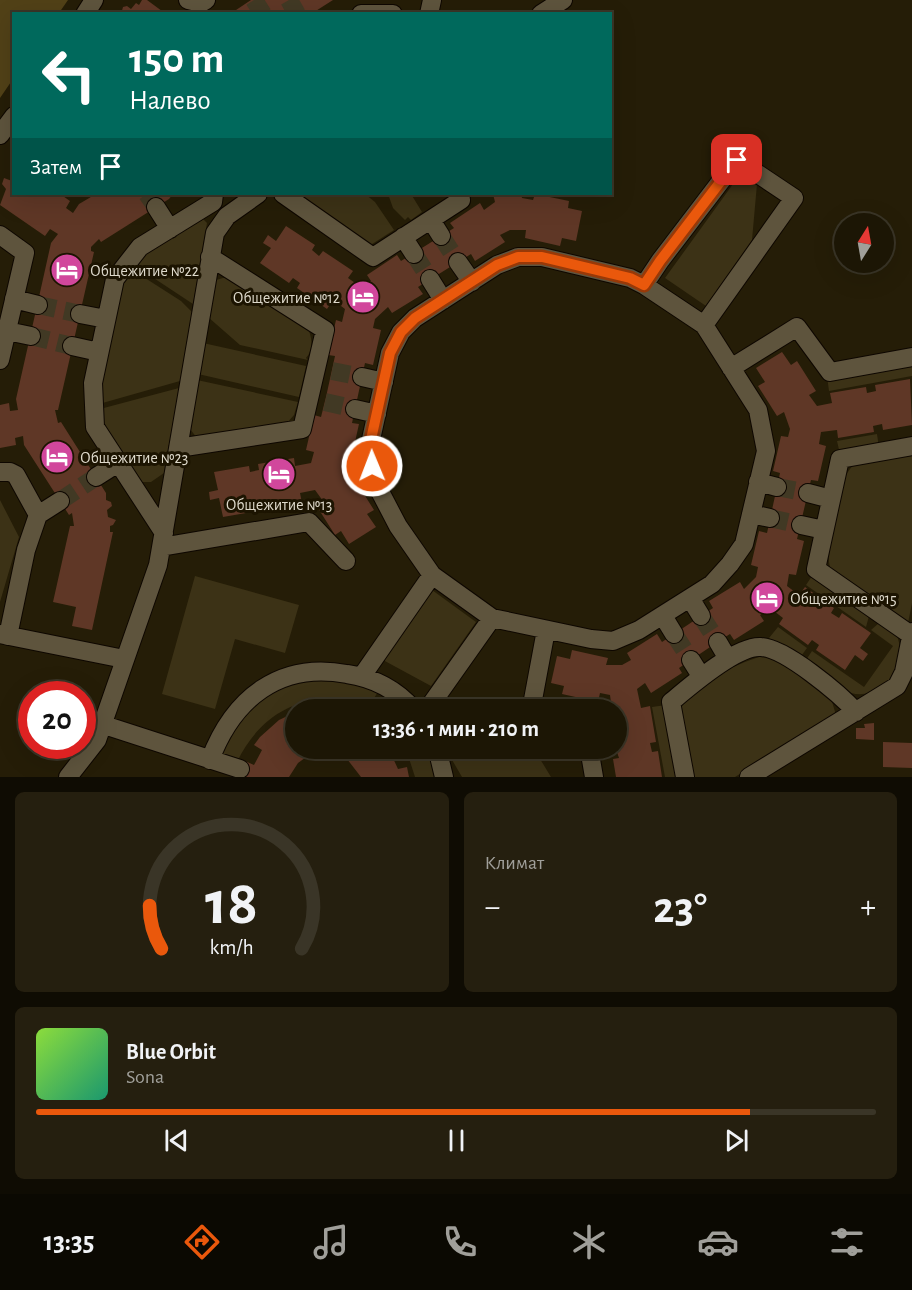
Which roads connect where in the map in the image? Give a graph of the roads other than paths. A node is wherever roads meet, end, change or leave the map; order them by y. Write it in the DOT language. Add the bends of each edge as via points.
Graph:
graph roads {
  1 [pos="188,0"];
  2 [pos="206,0"];
  3 [pos="563,0"];
  4 [pos="544,12"];
  5 [pos="257,195"];
  6 [pos="285,195"];
  7 [pos="460,195"];
  8 [pos="213,198"];
  9 [pos="156,207"];
  10 [pos="227,216"];
  11 [pos="431,220"];
  12 [pos="170,229"];
  13 [pos="0,235"];
  14 [pos="441,236"];
  15 [pos="403,237"];
  16 [pos="414,254"];
  17 [pos="210,257"];
  18 [pos="458,262"];
  19 [pos="430,279"];
  20 [pos="472,282"];
  21 [pos="644,285"];
  22 [pos="14,299"];
  23 [pos="443,300"];
  24 [pos="38,305"];
  25 [pos="80,314"];
  26 [pos="106,320"];
  27 [pos="704,325"];
  28 [pos="7,331"];
  29 [pos="31,336"];
  30 [pos="72,346"];
  31 [pos="99,352"];
  32 [pos="912,357"];
  33 [pos="0,360"];
  34 [pos="731,368"];
  35 [pos="362,377"];
  36 [pos="384,382"];
  37 [pos="355,409"];
  38 [pos="376,414"];
  39 [pos="912,446"];
  40 [pos="178,448"];
  41 [pos="118,463"];
  42 [pos="0,472"];
  43 [pos="96,477"];
  44 [pos="758,482"];
  45 [pos="777,487"];
  46 [pos="808,493"];
  47 [pos="831,499"];
  48 [pos="60,501"];
  49 [pos="751,514"];
  50 [pos="38,515"];
  51 [pos="770,518"];
  52 [pos="801,525"];
  53 [pos="824,530"];
  54 [pos="163,540"];
  55 [pos="346,561"];
  56 [pos="432,575"];
  57 [pos="690,598"];
  58 [pos="663,616"];
  59 [pos="701,616"];
  60 [pos="492,618"];
  61 [pos="546,630"];
  62 [pos="674,634"];
  63 [pos="912,634"];
  64 [pos="4,635"];
  65 [pos="718,642"];
  66 [pos="123,659"];
  67 [pos="729,659"];
  68 [pos="691,660"];
  69 [pos="362,676"];
  70 [pos="702,676"];
  71 [pos="402,699"];
  72 [pos="435,699"];
  73 [pos="533,699"];
  74 [pos="856,712"];
  75 [pos="101,724"];
  76 [pos="440,759"];
  77 [pos="591,759"];
  78 [pos="210,760"];
  79 [pos="240,769"];
  80 [pos="68,777"];
  81 [pos="444,777"];
  82 [pos="594,777"];
  83 [pos="685,777"];
  84 [pos="749,777"];
  1 -- 2 [label="lane"];
  3 -- 4 [label="lane"];
  5 -- 10 [label="lane"];
  6 -- 15 [label="lane" via="373,257"];
  7 -- 11 [label="lane" via="461,200"];
  8 -- 10 [label="lane"];
  8 -- 12 [label="lane"];
  9 -- 12 [label="lane"];
  10 -- 17 [label="lane" via="215,233"];
  11 -- 14 [label="lane"];
  11 -- 15 [label="lane"];
  12 -- 26 [label="lane" via="140,248 115,279"];
  13 -- 22 [label="lane" via="25,253"];
  15 -- 16 [label="lane"];
  17 -- 40 [label="lane"];
  17 -- 40 [label="lane" via="325,330 324,369 317,401 302,429"];
  18 -- 20 [label="lane"];
  19 -- 23 [label="lane"];
  20 -- 21 [label="lane" via="518,257 542,257 630,278"];
  20 -- 23 [label="lane"];
  21 -- 27 [label="lane"];
  21 -- 27 [label="lane" via="737,160 794,198"];
  22 -- 24 [label="lane"];
  22 -- 28 [label="lane"];
  23 -- 36 [label="lane" via="401,332 390,353"];
  25 -- 26 [label="lane"];
  26 -- 31 [label="lane"];
  27 -- 34 [label="lane"];
  28 -- 29 [label="lane"];
  28 -- 33 [label="lane"];
  30 -- 31 [label="lane"];
  31 -- 41 [label="lane" via="93,383 95,427"];
  32 -- 34 [label="lane" via="830,372 796,327"];
  34 -- 44 [label="lane" via="758,410 766,451"];
  35 -- 36 [label="lane"];
  36 -- 38 [label="lane"];
  37 -- 38 [label="lane"];
  38 -- 56 [label="lane" via="370,444 375,482 398,526"];
  39 -- 47 [label="lane" via="840,459"];
  40 -- 54 [label="lane"];
  41 -- 43 [label="lane"];
  41 -- 54 [label="lane"];
  42 -- 50 [label="lane" via="16,475"];
  44 -- 45 [label="lane"];
  44 -- 49 [label="lane"];
  46 -- 47 [label="lane"];
  47 -- 53 [label="lane"];
  48 -- 50 [label="lane"];
  49 -- 51 [label="lane"];
  49 -- 57 [label="lane" via="744,544 730,564 712,584"];
  50 -- 64 [label="lane"];
  52 -- 53 [label="lane"];
  53 -- 63 [label="lane" via="816,569"];
  54 -- 55 [label="lane" via="309,522"];
  54 -- 66 [label="lane" via="158,565"];
  56 -- 60 [label="lane"];
  56 -- 69 [label="lane"];
  57 -- 58 [label="lane"];
  57 -- 59 [label="lane"];
  58 -- 61 [label="lane" via="613,640"];
  58 -- 62 [label="lane"];
  60 -- 61 [label="lane"];
  60 -- 72 [label="lane"];
  61 -- 73 [label="lane"];
  63 -- 74 [label="lane" via="897,686"];
  64 -- 66 [label="lane"];
  65 -- 67 [label="lane"];
  66 -- 75 [label="lane"];
  67 -- 70 [label="lane"];
  67 -- 74 [label="lane" via="760,646 781,653 840,695"];
  68 -- 70 [label="lane"];
  69 -- 71 [label="lane"];
  69 -- 78 [label="lane" via="309,671 267,686 231,718"];
  70 -- 83 [label="lane" via="671,702"];
  74 -- 84 [label="lane"];
  75 -- 78 [label="lane"];
  75 -- 80 [label="lane" via="97,740"];
  76 -- 81 [label="lane"];
  77 -- 82 [label="lane"];
  78 -- 79 [label="lane"];
}
